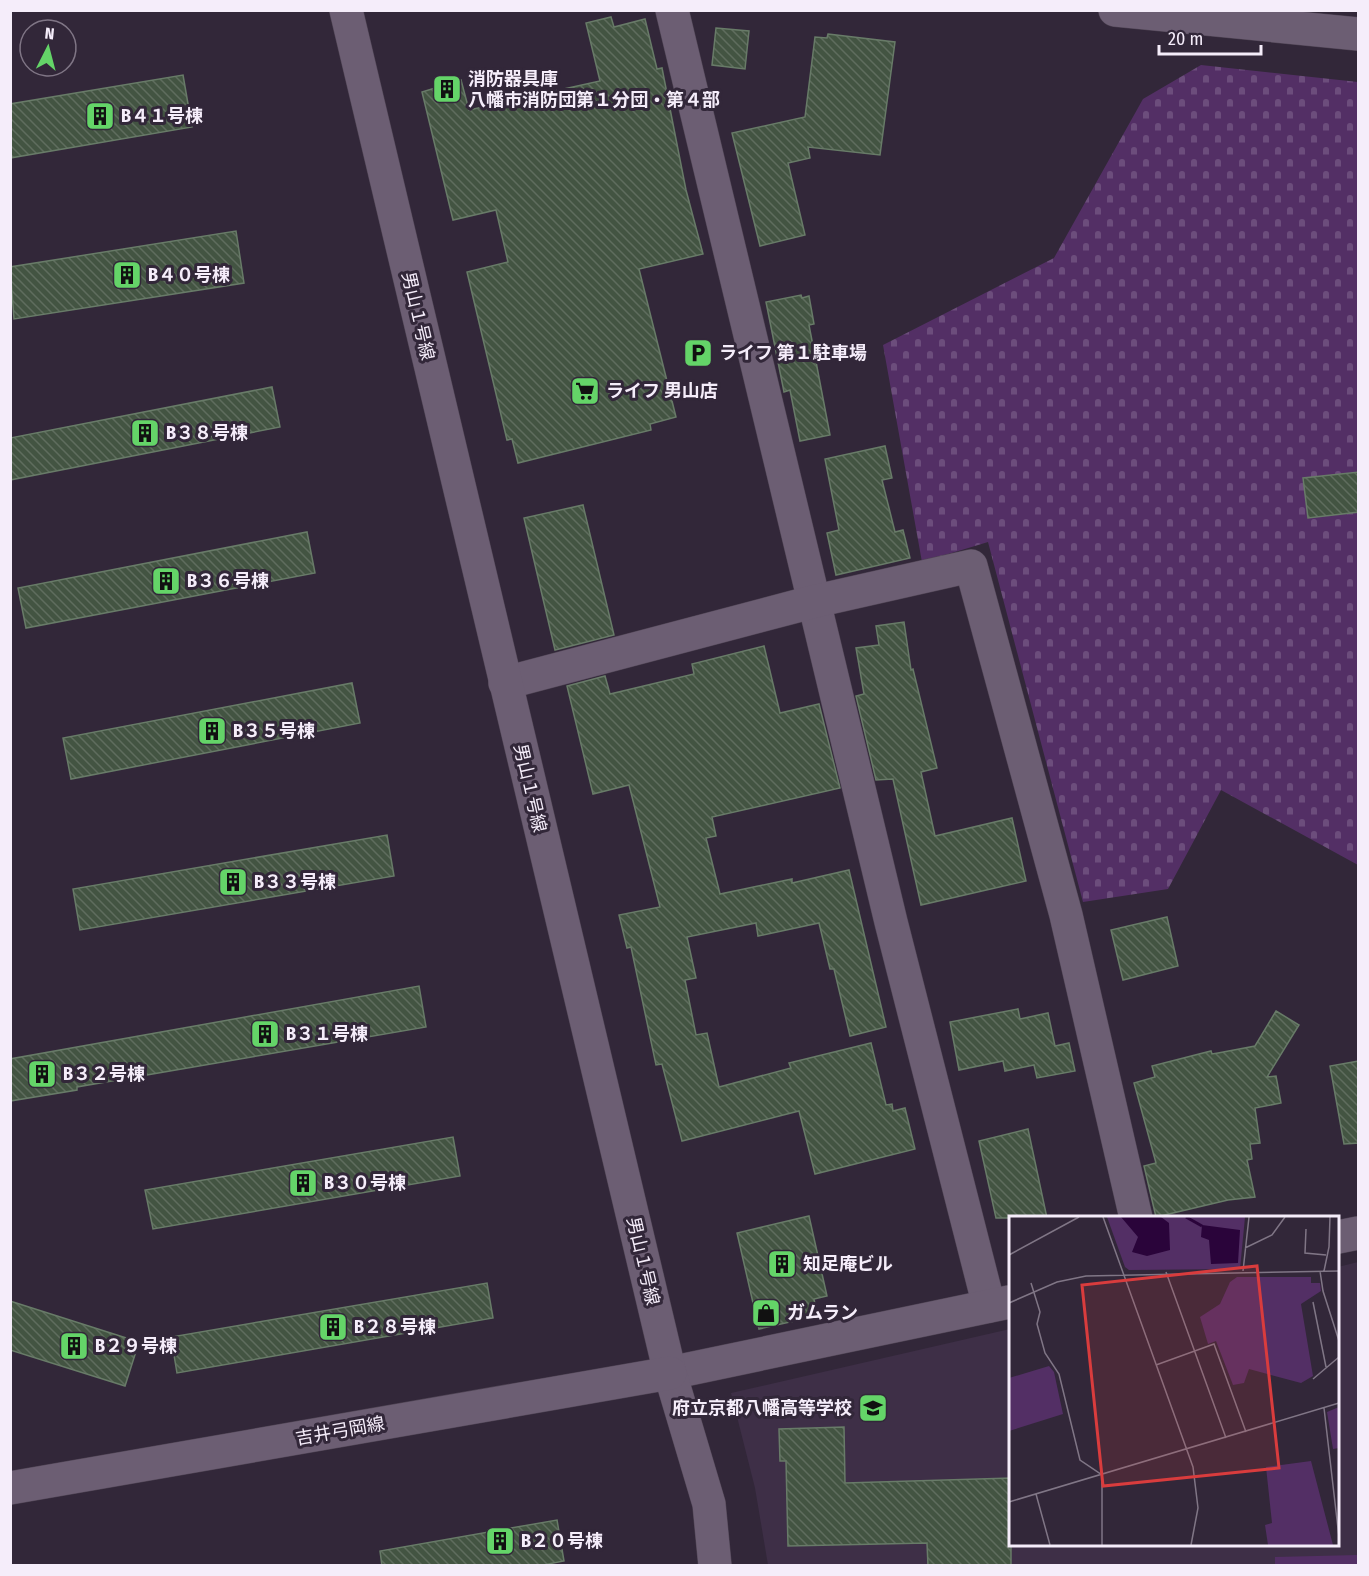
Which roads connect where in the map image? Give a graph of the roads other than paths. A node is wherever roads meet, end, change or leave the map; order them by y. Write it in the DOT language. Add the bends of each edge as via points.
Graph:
graph roads {
  1 [pos="346,10"];
  2 [pos="672,10"];
  3 [pos="1115,10"];
  4 [pos="1256,17"];
  5 [pos="1359,34"];
  6 [pos="816,601"];
  7 [pos="505,683"];
  8 [pos="1136,1216"];
  9 [pos="1359,1233"];
  10 [pos="1339,1237"];
  11 [pos="1000,1304"];
  12 [pos="670,1373"];
  13 [pos="10,1488"];
  14 [pos="715,1566"];
  1 -- 7 [label="street, 男山１号線"];
  2 -- 6 [label="street"];
  3 -- 4 [label="street"];
  4 -- 5 [label="street"];
  6 -- 7 [label="street"];
  6 -- 8 [label="street" via="971,566 1066,915"];
  6 -- 11 [label="street" via="891,922"];
  7 -- 12 [label="street, 男山１号線"];
  9 -- 10 [label="street"];
  11 -- 12 [label="street, 吉井弓岡線"];
  12 -- 13 [label="street, 吉井弓岡線"];
  12 -- 14 [label="street, 男山１号線" via="708,1503"];
}
